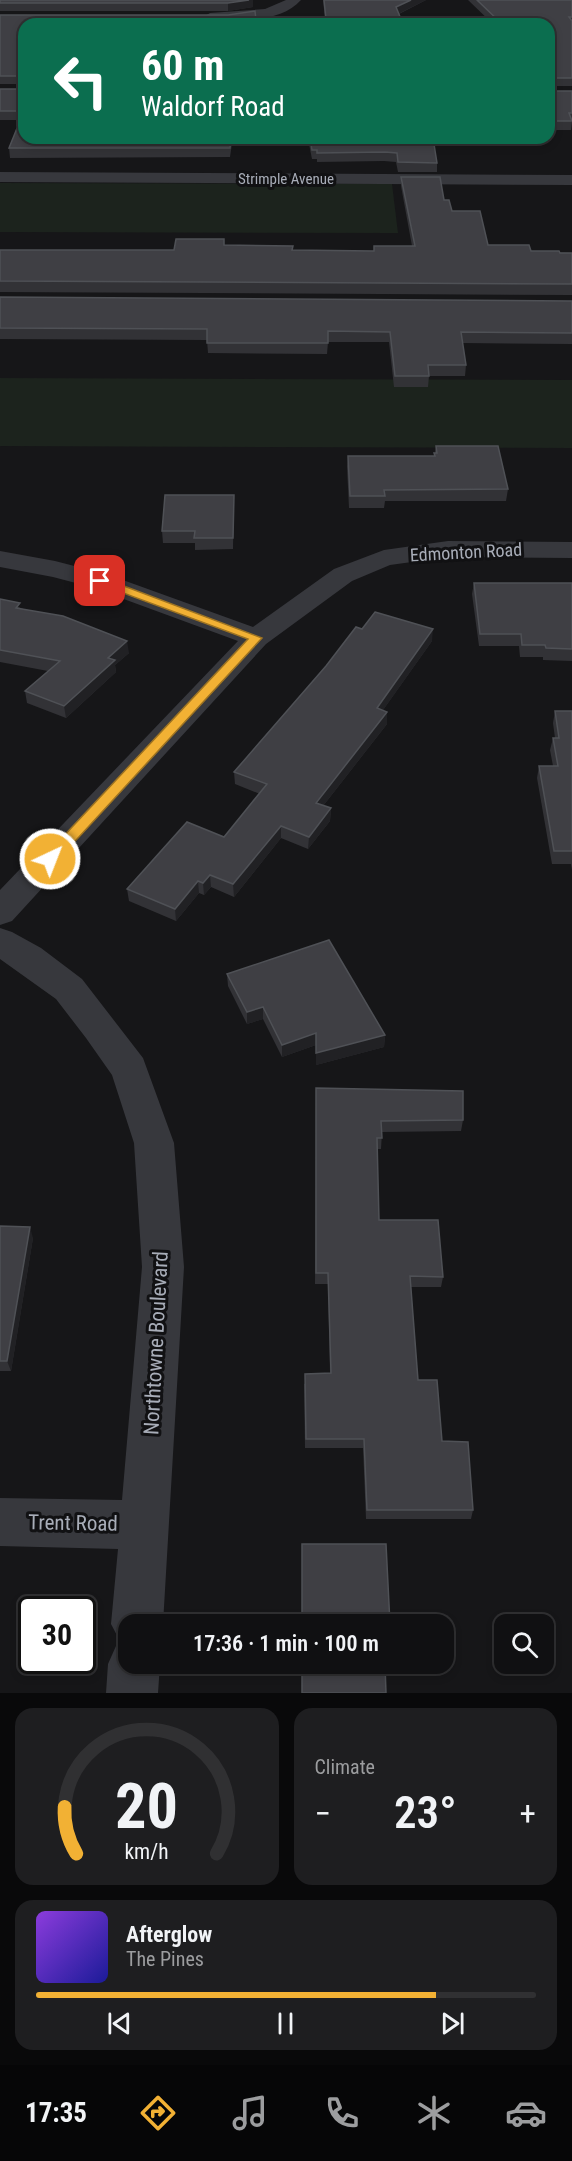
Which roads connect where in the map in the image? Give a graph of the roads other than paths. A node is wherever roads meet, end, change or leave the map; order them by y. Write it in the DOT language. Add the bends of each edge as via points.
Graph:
graph roads {
  1 [pos="294,0"];
  2 [pos="194,17"];
  3 [pos="0,177"];
  4 [pos="572,180"];
  5 [pos="572,550"];
  6 [pos="0,559"];
  7 [pos="256,638"];
  8 [pos="0,912"];
  9 [pos="0,942"];
  10 [pos="0,1522"];
  11 [pos="146,1525"];
  12 [pos="139,1614"];
  13 [pos="133,1674"];
  14 [pos="132,1693"];
  1 -- 2 [label="street" via="275,10"];
  3 -- 4 [label="street, Strimple Avenue"];
  5 -- 7 [label="street, Edmonton Road" via="448,549 384,558 343,575"];
  6 -- 7 [label="street" via="100,581"];
  7 -- 8 [label="street, Edmonton Road"];
  9 -- 11 [label="street, Northtowne Boulevard" via="69,989 99,1027 129,1069 154,1143 163,1267"];
  10 -- 11 [label="street, Trent Road"];
  11 -- 12 [label="street, Northtowne Boulevard"];
  13 -- 14 [label="street"];
}
